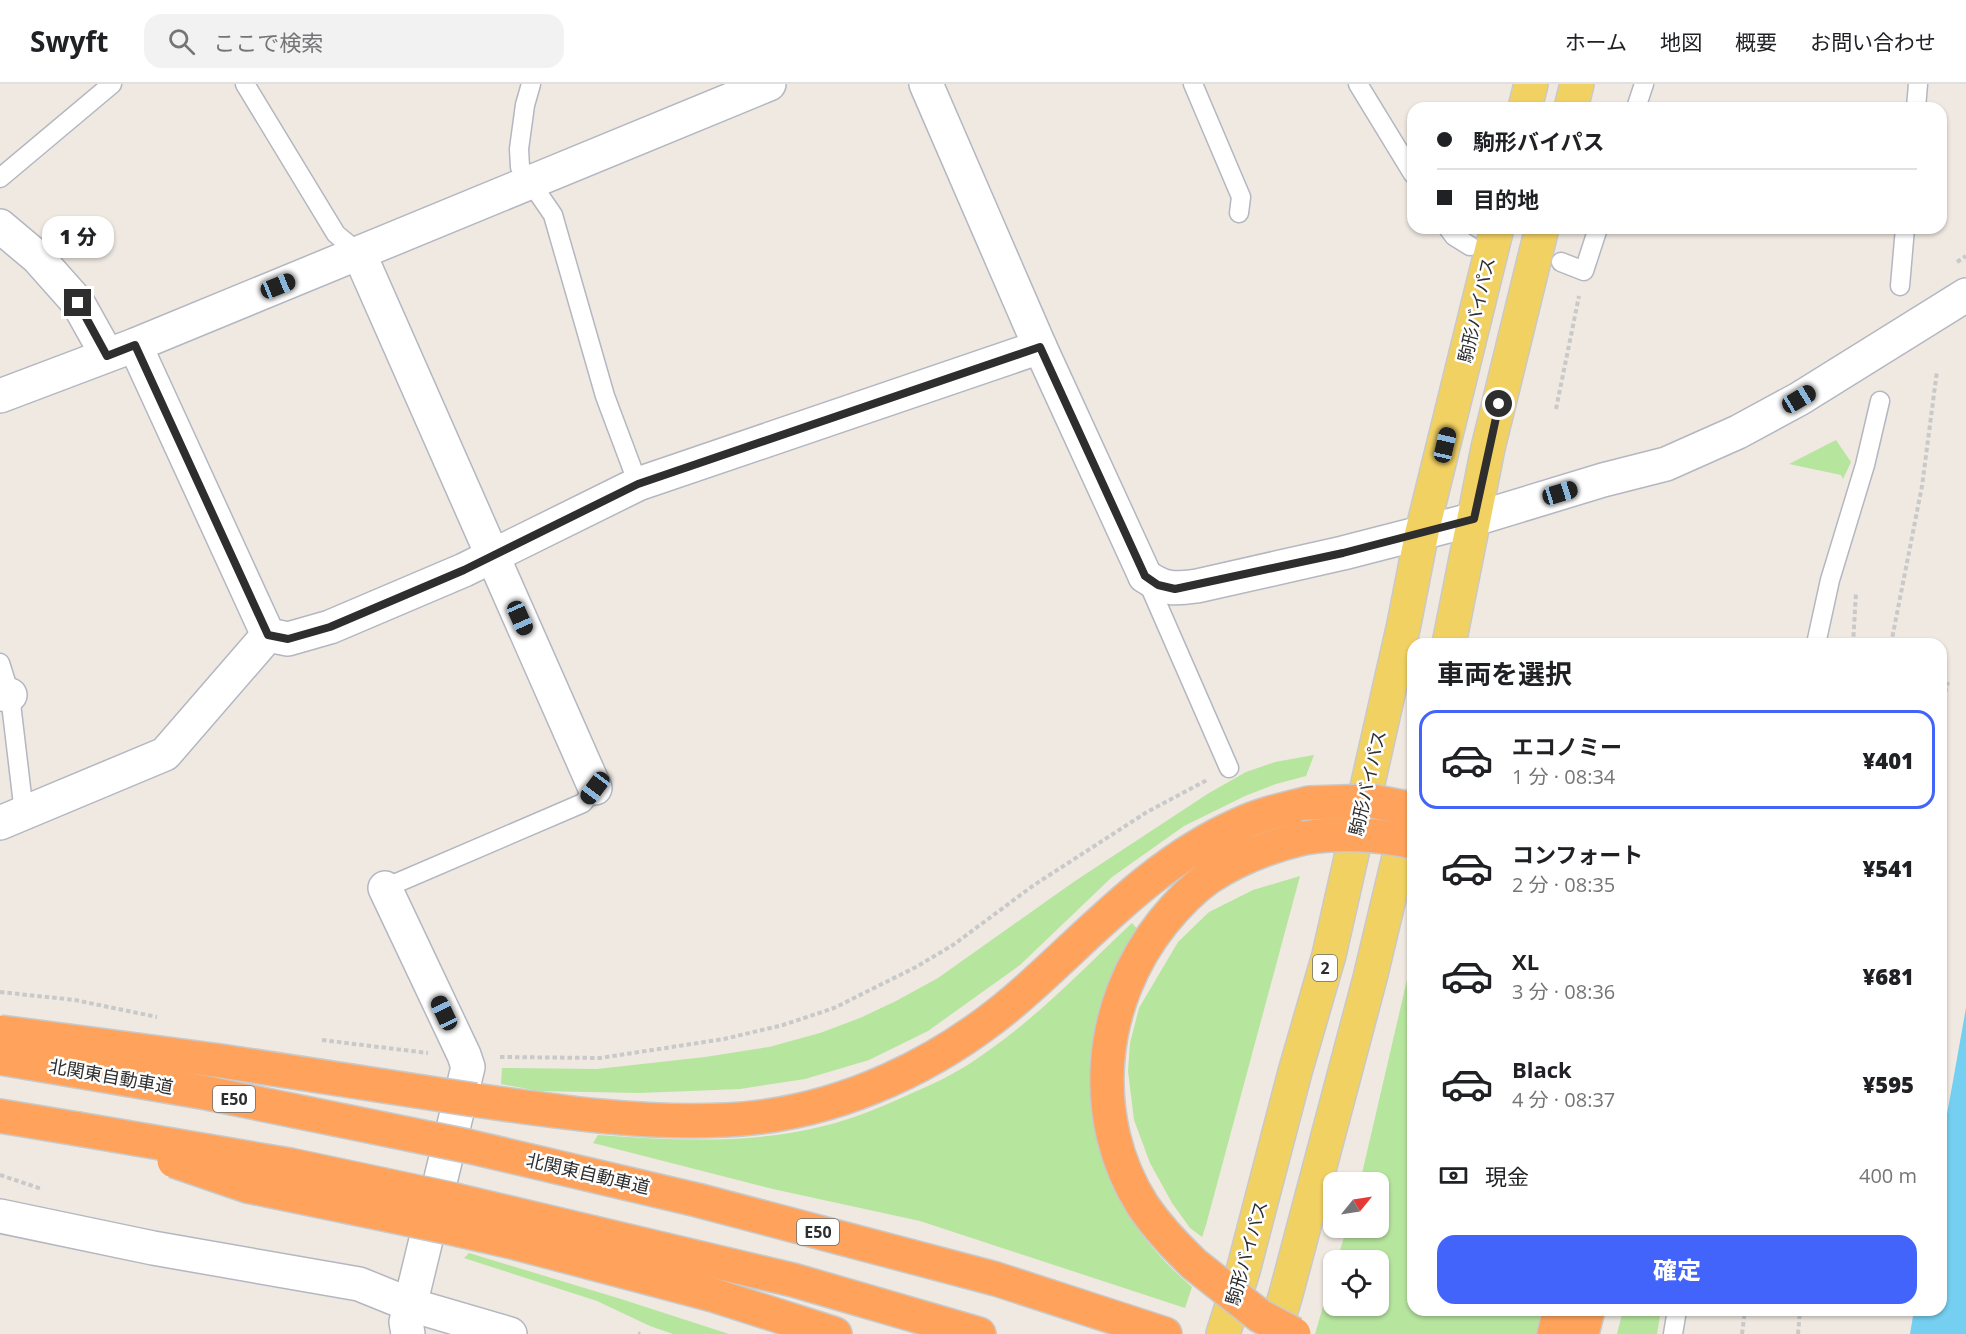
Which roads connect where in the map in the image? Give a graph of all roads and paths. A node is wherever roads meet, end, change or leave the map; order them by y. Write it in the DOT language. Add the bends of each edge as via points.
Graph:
graph roads {
  1 [pos="112,84"];
  2 [pos="245,84"];
  3 [pos="531,84"];
  4 [pos="769,84"];
  5 [pos="926,84"];
  6 [pos="1193,84"];
  7 [pos="1358,84"];
  8 [pos="1531,84"];
  9 [pos="1577,84"];
  10 [pos="1644,84"];
  11 [pos="1918,84"];
  12 [pos="1527,102"];
  13 [pos="1572,102"];
  14 [pos="1638,102"];
  15 [pos="1916,102"];
  16 [pos="1407,164"];
  17 [pos="0,178"];
  18 [pos="529,182"];
  19 [pos="1239,213"];
  20 [pos="0,226"];
  21 [pos="1452,234"];
  22 [pos="1496,234"];
  23 [pos="1541,234"];
  24 [pos="1596,234"];
  25 [pos="1904,234"];
  26 [pos="1470,246"];
  27 [pos="359,253"];
  28 [pos="1966,256"];
  29 [pos="1562,262"];
  30 [pos="1955,263"];
  31 [pos="1584,272"];
  32 [pos="1900,286"];
  33 [pos="1958,299"];
  34 [pos="1040,347"];
  35 [pos="121,350"];
  36 [pos="1937,370"];
  37 [pos="0,396"];
  38 [pos="1880,401"];
  39 [pos="1556,409"];
  40 [pos="638,484"];
  41 [pos="1474,519"];
  42 [pos="1422,532"];
  43 [pos="492,554"];
  44 [pos="1145,576"];
  45 [pos="268,635"];
  46 [pos="1450,638"];
  47 [pos="1817,638"];
  48 [pos="1892,638"];
  49 [pos="0,663"];
  50 [pos="1948,681"];
  51 [pos="1947,685"];
  52 [pos="5,695"];
  53 [pos="1229,768"];
  54 [pos="595,788"];
  55 [pos="1407,808"];
  56 [pos="12,818"];
  57 [pos="1407,823"];
  58 [pos="1407,841"];
  59 [pos="385,888"];
  60 [pos="0,1032"];
  61 [pos="492,1057"];
  62 [pos="0,1058"];
  63 [pos="0,1116"];
  64 [pos="451,1214"];
  65 [pos="0,1216"];
  66 [pos="1558,1316"];
  67 [pos="1586,1316"];
  68 [pos="1676,1316"];
  69 [pos="1744,1316"];
  70 [pos="1800,1316"];
  71 [pos="409,1319"];
  72 [pos="510,1334"];
  73 [pos="835,1334"];
  74 [pos="979,1334"];
  75 [pos="1165,1334"];
  76 [pos="1224,1334"];
  77 [pos="1274,1334"];
  78 [pos="1294,1334"];
  79 [pos="1554,1334"];
  80 [pos="1582,1334"];
  81 [pos="1672,1334"];
  82 [pos="1742,1334"];
  83 [pos="1798,1334"];
  1 -- 17 [label="lane"];
  2 -- 27 [label="lane" via="336,234"];
  3 -- 18 [label="lane" via="519,149 520,167"];
  4 -- 18 [label="street"];
  5 -- 34 [label="street"];
  6 -- 19 [label="lane" via="1240,197"];
  7 -- 16 [label="lane"];
  8 -- 12 [label="main road"];
  9 -- 13 [label="main road"];
  10 -- 14 [label="lane"];
  11 -- 15 [label="lane"];
  18 -- 27 [label="street"];
  18 -- 40 [label="lane" via="554,215 605,396"];
  20 -- 35 [label="street" via="38,258"];
  21 -- 26 [label="lane"];
  22 -- 42 [label="main road, 駒形バイパス / 2"];
  23 -- 41 [label="main road"];
  24 -- 31 [label="lane"];
  25 -- 32 [label="lane"];
  27 -- 35 [label="street"];
  27 -- 43 [label="street"];
  28 -- 30 [label="path"];
  29 -- 31 [label="lane"];
  31 -- 39 [label="path"];
  33 -- 41 [label="street" via="1809,393 1718,441 1666,464"];
  34 -- 40 [label="street"];
  34 -- 44 [label="street"];
  35 -- 37 [label="street"];
  35 -- 45 [label="street"];
  36 -- 48 [label="path" via="1922,486"];
  38 -- 47 [label="lane"];
  40 -- 43 [label="street"];
  41 -- 42 [label="street"];
  41 -- 46 [label="main road"];
  42 -- 44 [label="street" via="1175,589 1158,585"];
  42 -- 76 [label="main road, 駒形バイパス / 2" via="1329,955"];
  43 -- 45 [label="street" via="464,570 330,627 288,639"];
  43 -- 54 [label="street"];
  44 -- 53 [label="lane"];
  45 -- 56 [label="street" via="165,754"];
  49 -- 52 [label="lane"];
  50 -- 51 [label="path"];
  52 -- 56 [label="lane"];
  53 -- 61 [label="path" via="1147,812 1034,885 954,945 834,1008 724,1039 600,1058"];
  54 -- 59 [label="lane" via="583,803"];
  55 -- 60 [label="highway, bridge" via="1371,801 1309,803 1238,825 1210,839 1133,892 981,1029 933,1059 886,1081 838,1100 788,1112 728,1120 656,1121 576,1115"];
  57 -- 77 [label="main road" via="1370,978"];
  58 -- 78 [label="highway, bridge" via="1335,833 1304,838 1273,845 1208,878 1178,903 1150,939 1116,1008 1107,1047 1106,1090 1113,1134 1143,1205 1165,1236 1194,1264 1260,1316"];
  59 -- 71 [label="street" via="468,1067"];
  62 -- 75 [label="highway, 北関東自動車道 / E50, bridge" via="207,1093 467,1146 697,1200 996,1279"];
  63 -- 64 [label="highway, bridge" via="290,1165"];
  64 -- 73 [label="highway" via="516,1243 713,1294"];
  64 -- 74 [label="highway" via="793,1280"];
  65 -- 71 [label="street" via="359,1284"];
  66 -- 79 [label="highway"];
  67 -- 80 [label="highway"];
  68 -- 81 [label="lane"];
  69 -- 82 [label="path"];
  70 -- 83 [label="path"];
  71 -- 72 [label="street"];
}
